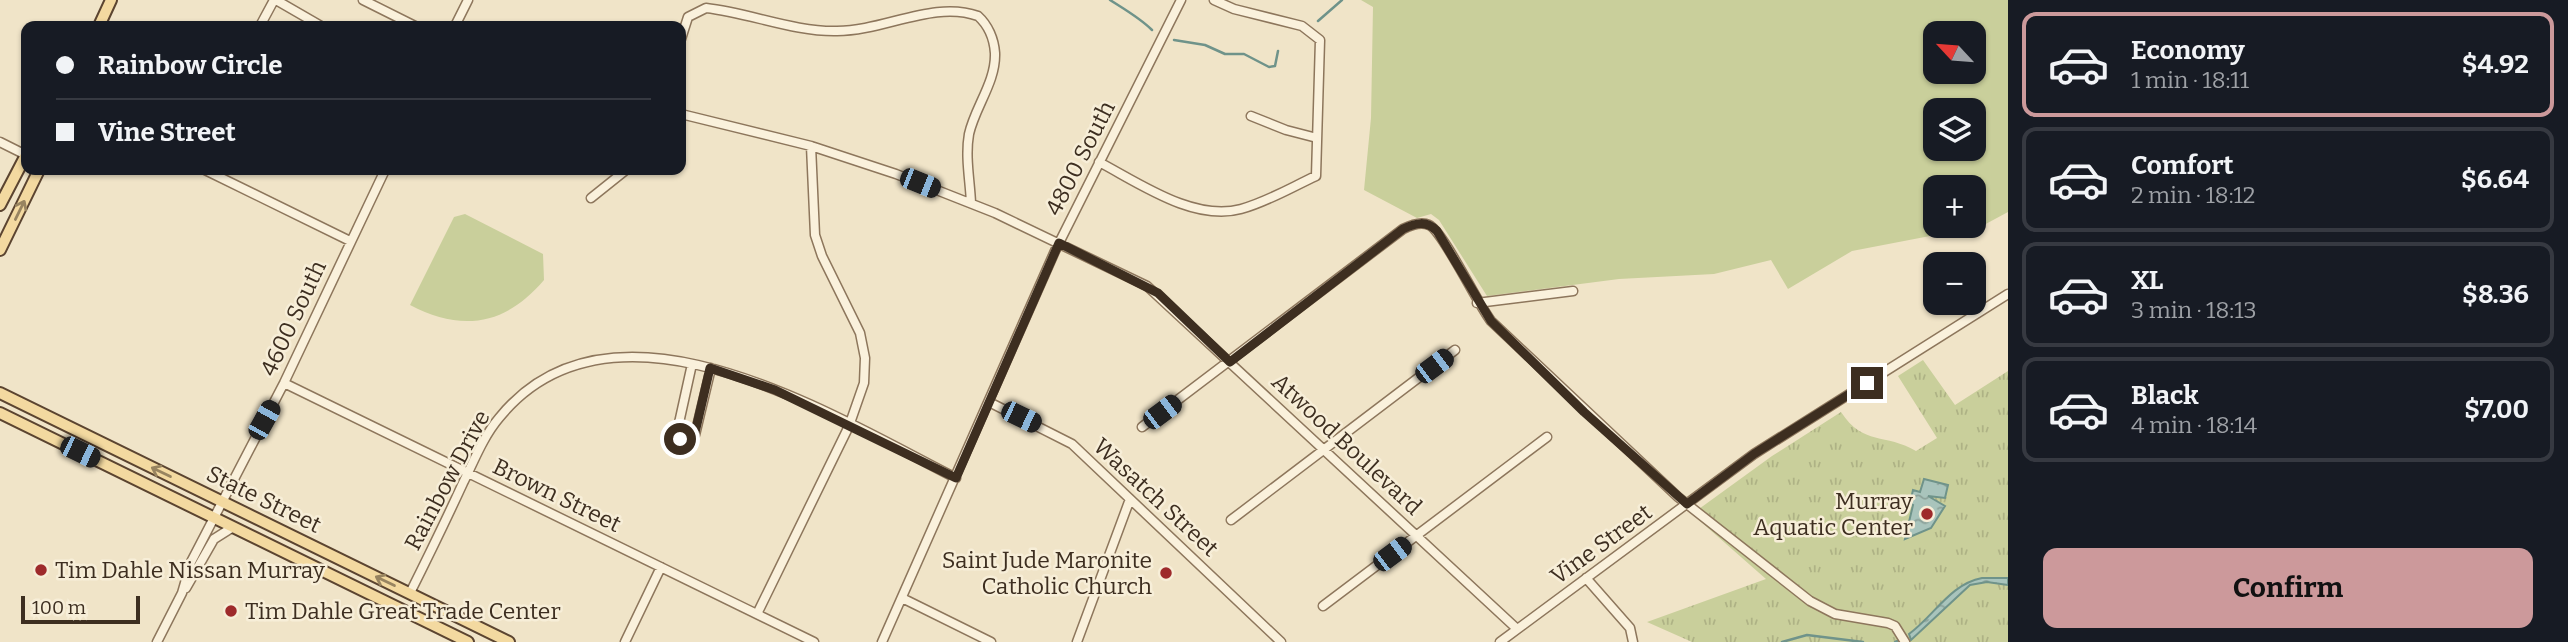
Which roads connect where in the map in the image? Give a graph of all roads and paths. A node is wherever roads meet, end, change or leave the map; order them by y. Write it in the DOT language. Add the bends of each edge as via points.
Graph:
graph roads {
  1 [pos="111,0"];
  2 [pos="275,0"];
  3 [pos="363,0"];
  4 [pos="468,0"];
  5 [pos="1181,0"];
  6 [pos="1214,0"];
  7 [pos="932,2"];
  8 [pos="101,21"];
  9 [pos="263,21"];
  10 [pos="312,21"];
  11 [pos="405,21"];
  12 [pos="458,21"];
  13 [pos="686,23"];
  14 [pos="686,115"];
  15 [pos="1251,116"];
  16 [pos="1317,138"];
  17 [pos="0,142"];
  18 [pos="811,146"];
  19 [pos="21,152"];
  20 [pos="1099,162"];
  21 [pos="21,165"];
  22 [pos="37,175"];
  23 [pos="215,175"];
  24 [pos="383,175"];
  25 [pos="620,175"];
  26 [pos="591,198"];
  27 [pos="971,203"];
  28 [pos="0,205"];
  29 [pos="350,241"];
  30 [pos="1059,243"];
  31 [pos="0,250"];
  32 [pos="1573,291"];
  33 [pos="2008,294"];
  34 [pos="1477,303"];
  35 [pos="1455,350"];
  36 [pos="1230,362"];
  37 [pos="692,364"];
  38 [pos="710,368"];
  39 [pos="284,383"];
  40 [pos="0,393"];
  41 [pos="989,402"];
  42 [pos="0,413"];
  43 [pos="849,426"];
  44 [pos="1142,427"];
  45 [pos="1546,438"];
  46 [pos="1325,449"];
  47 [pos="468,473"];
  48 [pos="956,478"];
  49 [pos="1130,499"];
  50 [pos="222,502"];
  51 [pos="1687,504"];
  52 [pos="215,518"];
  53 [pos="1231,520"];
  54 [pos="233,527"];
  55 [pos="1417,535"];
  56 [pos="661,567"];
  57 [pos="1586,578"];
  58 [pos="182,593"];
  59 [pos="410,593"];
  60 [pos="902,598"];
  61 [pos="1323,606"];
  62 [pos="757,614"];
  63 [pos="468,622"];
  64 [pos="1517,628"];
  65 [pos="1904,639"];
  66 [pos="462,641"];
  67 [pos="1279,641"];
  68 [pos="157,642"];
  69 [pos="509,642"];
  70 [pos="625,642"];
  71 [pos="814,642"];
  72 [pos="883,642"];
  73 [pos="991,642"];
  74 [pos="1077,642"];
  75 [pos="1500,642"];
  76 [pos="1633,642"];
  1 -- 8 [label="main road"];
  2 -- 9 [label="street"];
  2 -- 10 [label="street"];
  3 -- 11 [label="street"];
  4 -- 12 [label="street"];
  5 -- 20 [label="street, 4800 South"];
  6 -- 16 [label="street" via="1315,33 1320,40"];
  7 -- 13 [label="street" via="838,31 706,8 688,17"];
  7 -- 27 [label="street" via="971,10 987,27 994,45 991,77 969,134"];
  14 -- 18 [label="street, Atwood Boulevard"];
  15 -- 16 [label="street"];
  16 -- 20 [label="street" via="1316,176 1231,211 1173,201"];
  17 -- 19 [label="street"];
  18 -- 27 [label="street, Atwood Boulevard"];
  18 -- 43 [label="street" via="815,235 864,345 864,383"];
  20 -- 30 [label="street, 4800 South"];
  21 -- 28 [label="main road"];
  31 -- 22 [label="main road, one-way"];
  23 -- 29 [label="street"];
  24 -- 29 [label="street, 4600 South"];
  25 -- 26 [label="street"];
  27 -- 30 [label="street, Atwood Boulevard"];
  29 -- 39 [label="street, 4600 South"];
  30 -- 36 [label="street, Atwood Boulevard" via="1158,293"];
  30 -- 41 [label="street, 4800 South"];
  32 -- 34 [label="street"];
  33 -- 51 [label="street, Vine Street" via="1754,454"];
  34 -- 36 [label="street" via="1437,231 1423,223 1410,225"];
  34 -- 51 [label="street" via="1584,412"];
  35 -- 46 [label="street"];
  36 -- 44 [label="street"];
  36 -- 46 [label="street, Atwood Boulevard"];
  37 -- 38 [label="street, Rainbow Drive"];
  37 -- 38 [label="street" via="677,432 684,442 695,435"];
  37 -- 47 [label="street, Rainbow Drive" via="621,356 555,373 532,386 505,411"];
  38 -- 43 [label="street, Rainbow Drive" via="775,390"];
  39 -- 47 [label="street, Brown Street"];
  39 -- 50 [label="street, 4600 South"];
  50 -- 40 [label="main road, State Street, one-way"];
  41 -- 48 [label="street, 4800 South"];
  41 -- 49 [label="street, Wasatch Street" via="1065,439"];
  42 -- 52 [label="main road, State Street"];
  43 -- 48 [label="street, Rainbow Drive"];
  43 -- 62 [label="street"];
  45 -- 55 [label="street"];
  46 -- 53 [label="street"];
  46 -- 55 [label="street, Atwood Boulevard"];
  47 -- 56 [label="street, Brown Street"];
  47 -- 59 [label="street, Rainbow Drive"];
  48 -- 60 [label="street, 4800 South"];
  49 -- 67 [label="street, Wasatch Street"];
  49 -- 74 [label="street"];
  50 -- 52 [label="street, 4600 South"];
  59 -- 50 [label="main road, State Street, one-way"];
  51 -- 57 [label="street, Vine Street"];
  51 -- 65 [label="street" via="1810,601 1835,614 1888,623"];
  52 -- 54 [label="main road, State Street"];
  52 -- 58 [label="street, 4600 South" via="191,562"];
  54 -- 58 [label="street" via="214,538"];
  54 -- 66 [label="main road, State Street"];
  55 -- 61 [label="street"];
  55 -- 64 [label="street, Atwood Boulevard"];
  56 -- 62 [label="street, Brown Street"];
  56 -- 70 [label="street"];
  57 -- 64 [label="street, Vine Street"];
  57 -- 76 [label="street" via="1630,628"];
  58 -- 68 [label="street"];
  59 -- 63 [label="main road, State Street"];
  60 -- 72 [label="street, 4800 South"];
  60 -- 73 [label="street"];
  62 -- 71 [label="street, Brown Street"];
  63 -- 66 [label="street"];
  63 -- 69 [label="main road, State Street"];
  64 -- 75 [label="street, Vine Street"];
}
